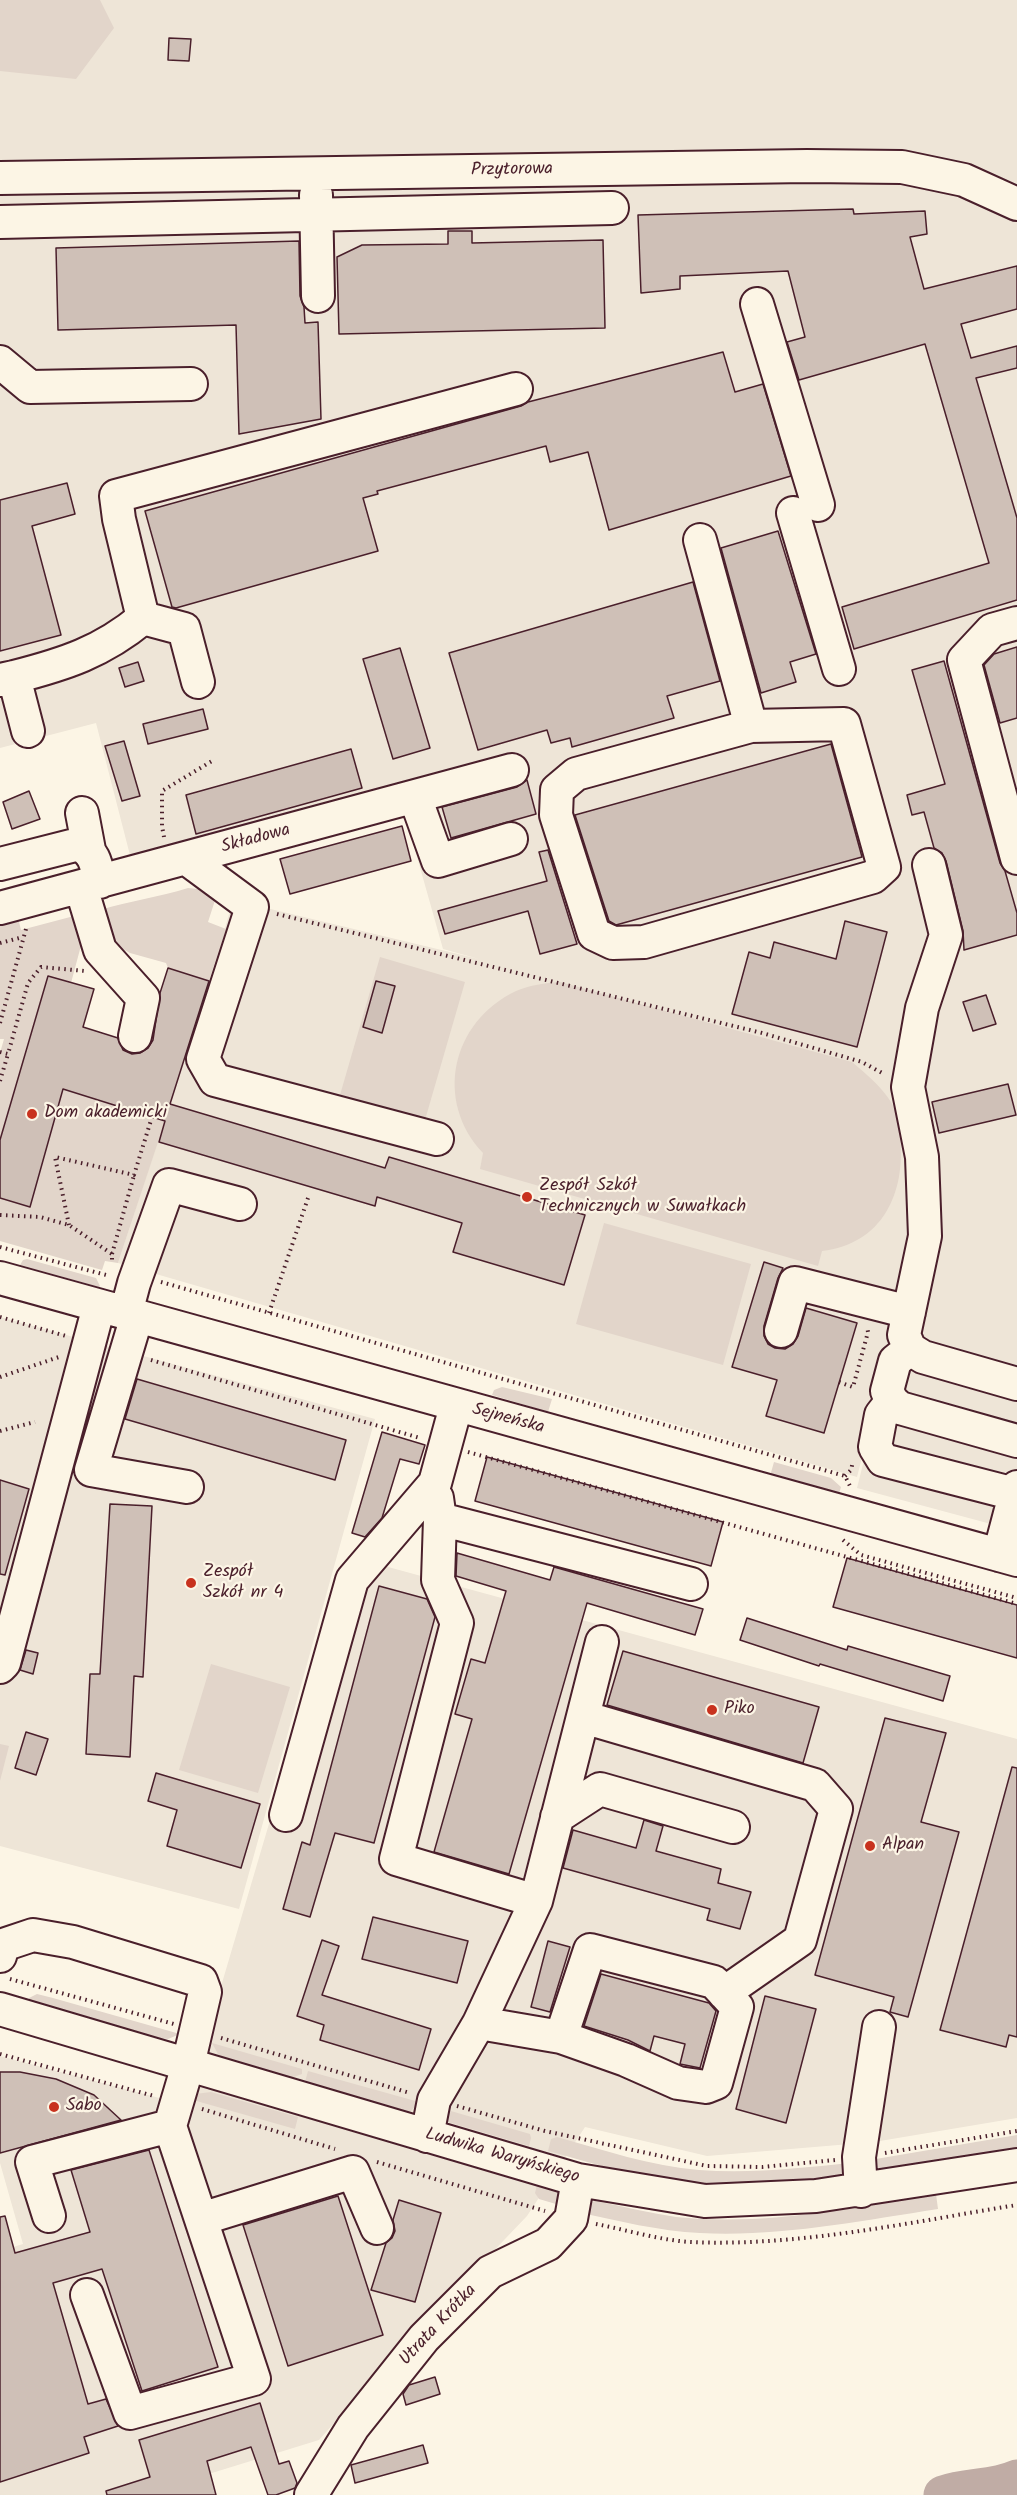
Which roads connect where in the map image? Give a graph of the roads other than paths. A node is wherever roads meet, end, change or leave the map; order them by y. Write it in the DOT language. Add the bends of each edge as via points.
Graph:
graph roads {
  1 [pos="510,172"];
  2 [pos="314,173"];
  3 [pos="0,178"];
  4 [pos="1017,204"];
  5 [pos="612,208"];
  6 [pos="509,210"];
  7 [pos="317,215"];
  8 [pos="0,222"];
  9 [pos="318,296"];
  10 [pos="757,304"];
  11 [pos="0,363"];
  12 [pos="191,384"];
  13 [pos="516,389"];
  14 [pos="700,540"];
  15 [pos="143,618"];
  16 [pos="1017,623"];
  17 [pos="839,669"];
  18 [pos="7,678"];
  19 [pos="198,682"];
  20 [pos="751,726"];
  21 [pos="28,731"];
  22 [pos="512,770"];
  23 [pos="415,797"];
  24 [pos="82,813"];
  25 [pos="510,839"];
  26 [pos="89,850"];
  27 [pos="1017,858"];
  28 [pos="179,861"];
  29 [pos="0,864"];
  30 [pos="928,865"];
  31 [pos="91,884"];
  32 [pos="0,908"];
  33 [pos="135,1036"];
  34 [pos="437,1139"];
  35 [pos="240,1204"];
  36 [pos="0,1278"];
  37 [pos="120,1312"];
  38 [pos="909,1312"];
  39 [pos="781,1331"];
  40 [pos="910,1348"];
  41 [pos="1017,1384"];
  42 [pos="892,1401"];
  43 [pos="456,1406"];
  44 [pos="1017,1441"];
  45 [pos="435,1483"];
  46 [pos="187,1487"];
  47 [pos="1016,1491"];
  48 [pos="440,1519"];
  49 [pos="1008,1558"];
  50 [pos="691,1584"];
  51 [pos="602,1642"];
  52 [pos="0,1667"];
  53 [pos="583,1717"];
  54 [pos="286,1815"];
  55 [pos="557,1817"];
  56 [pos="733,1827"];
  57 [pos="536,1901"];
  58 [pos="0,1956"];
  59 [pos="724,1993"];
  60 [pos="0,2008"];
  61 [pos="479,2023"];
  62 [pos="879,2028"];
  63 [pos="561,2037"];
  64 [pos="188,2065"];
  65 [pos="170,2126"];
  66 [pos="427,2136"];
  67 [pos="1017,2165"];
  68 [pos="578,2180"];
  69 [pos="861,2191"];
  70 [pos="49,2216"];
  71 [pos="201,2220"];
  72 [pos="377,2228"];
  73 [pos="87,2295"];
  74 [pos="311,2495"];
  1 -- 2 [label="street, Przytorowa"];
  1 -- 4 [label="street, Przytorowa" via="902,167 964,180"];
  1 -- 6 [label="street"];
  2 -- 3 [label="street, Przytorowa"];
  2 -- 7 [label="street"];
  5 -- 6 [label="street"];
  6 -- 7 [label="street"];
  7 -- 8 [label="street"];
  7 -- 9 [label="street"];
  10 -- 17 [label="street"];
  11 -- 12 [label="street" via="30,387"];
  13 -- 15 [label="street" via="116,496"];
  14 -- 20 [label="street"];
  15 -- 18 [label="street" via="119,638 67,663"];
  15 -- 19 [label="street" via="184,629"];
  16 -- 27 [label="street" via="992,630 964,660"];
  18 -- 21 [label="street"];
  20 -- 20 [label="street" via="844,724 884,867 873,877 644,942 612,943 594,934 556,815 557,790 576,774"];
  22 -- 23 [label="street, Składowa"];
  23 -- 25 [label="street" via="438,861"];
  23 -- 28 [label="street, Składowa"];
  24 -- 26 [label="street"];
  26 -- 29 [label="street" via="79,844"];
  26 -- 31 [label="street" via="95,859"];
  28 -- 31 [label="street, Składowa"];
  28 -- 34 [label="street" via="252,907 203,1059 215,1080"];
  30 -- 38 [label="street" via="946,935 922,1008 908,1087 922,1156 925,1236"];
  31 -- 32 [label="street, Składowa"];
  31 -- 33 [label="street" via="100,950 143,998"];
  35 -- 37 [label="street" via="170,1185 122,1280"];
  36 -- 37 [label="street, Sejneńska"];
  37 -- 43 [label="street, Sejneńska"];
  37 -- 46 [label="street" via="126,1352 92,1470"];
  37 -- 52 [label="street" via="87,1352"];
  38 -- 39 [label="street" via="795,1282"];
  38 -- 40 [label="street" via="904,1335"];
  40 -- 41 [label="street" via="923,1357"];
  40 -- 42 [label="street" via="895,1361 887,1391"];
  42 -- 44 [label="street" via="900,1408"];
  42 -- 47 [label="street" via="881,1415 875,1447 883,1460"];
  43 -- 45 [label="street"];
  43 -- 49 [label="street, Sejneńska"];
  45 -- 48 [label="street"];
  45 -- 54 [label="street" via="352,1580"];
  47 -- 49 [label="street"];
  48 -- 50 [label="street"];
  48 -- 57 [label="street" via="438,1580 456,1623 396,1859"];
  51 -- 53 [label="street"];
  53 -- 55 [label="street"];
  53 -- 59 [label="street" via="815,1785 836,1809 800,1940"];
  55 -- 56 [label="street" via="600,1789"];
  55 -- 57 [label="street"];
  57 -- 61 [label="street"];
  58 -- 64 [label="street" via="3,1945 33,1935 73,1942 201,1981 205,1992"];
  59 -- 63 [label="street" via="714,1982 590,1950"];
  59 -- 63 [label="street" via="737,2007 716,2083 706,2087 678,2082"];
  60 -- 64 [label="street, Ludwika Waryńskiego"];
  61 -- 63 [label="street"];
  61 -- 66 [label="street" via="434,2100"];
  62 -- 69 [label="street" via="859,2157"];
  64 -- 65 [label="street"];
  64 -- 66 [label="street, Ludwika Waryńskiego"];
  65 -- 70 [label="street" via="32,2162"];
  65 -- 71 [label="street"];
  66 -- 68 [label="street, Ludwika Waryńskiego"];
  67 -- 69 [label="street, Ludwika Waryńskiego"];
  68 -- 69 [label="street, Ludwika Waryńskiego" via="705,2201"];
  68 -- 74 [label="street, Utrata Krótka" via="571,2219 548,2244 490,2272 424,2338 353,2427"];
  71 -- 72 [label="street" via="353,2172"];
  71 -- 73 [label="street" via="254,2379 130,2413"];
}
